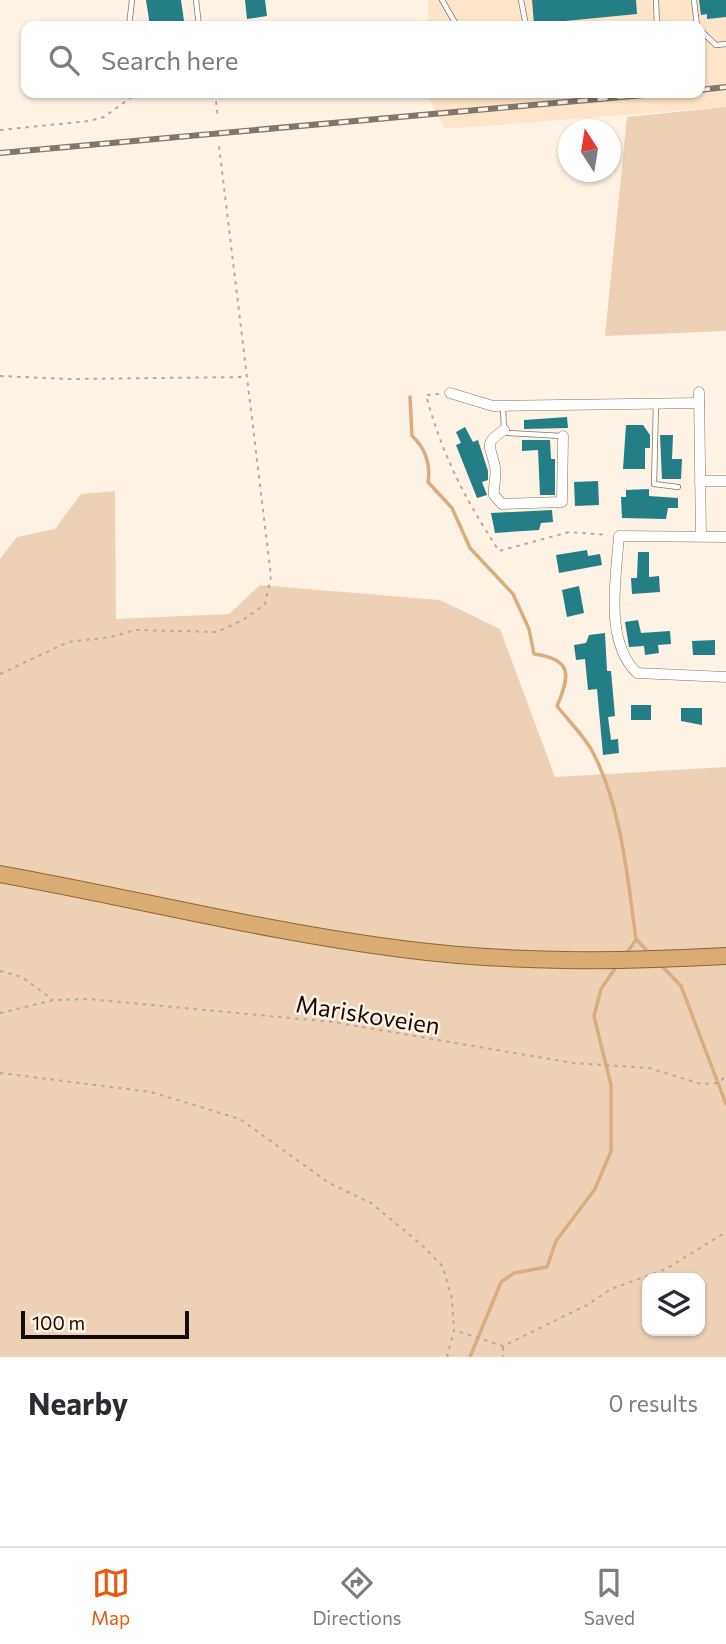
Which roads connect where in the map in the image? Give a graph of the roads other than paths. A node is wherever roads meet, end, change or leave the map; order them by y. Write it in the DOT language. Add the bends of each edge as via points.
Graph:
graph roads {
  1 [pos="132,0"];
  2 [pos="197,0"];
  3 [pos="442,0"];
  4 [pos="521,0"];
  5 [pos="656,0"];
  6 [pos="694,0"];
  7 [pos="130,21"];
  8 [pos="199,21"];
  9 [pos="454,21"];
  10 [pos="525,21"];
  11 [pos="657,21"];
  12 [pos="697,21"];
  13 [pos="705,35"];
  14 [pos="726,44"];
  15 [pos="450,393"];
  16 [pos="656,404"];
  17 [pos="503,406"];
  18 [pos="504,430"];
  19 [pos="563,436"];
  20 [pos="700,481"];
  21 [pos="726,481"];
  22 [pos="678,487"];
  23 [pos="701,536"];
  24 [pos="726,537"];
  25 [pos="726,677"];
  26 [pos="0,874"];
  27 [pos="0,883"];
  28 [pos="726,956"];
  29 [pos="726,964"];
  1 -- 7 [label="lane"];
  2 -- 8 [label="lane"];
  3 -- 9 [label="lane"];
  4 -- 10 [label="lane"];
  5 -- 11 [label="lane"];
  6 -- 12 [label="lane"];
  13 -- 14 [label="lane" via="716,45"];
  15 -- 17 [label="street"];
  16 -- 17 [label="street"];
  16 -- 20 [label="street" via="699,398"];
  16 -- 22 [label="lane" via="654,484"];
  17 -- 18 [label="lane"];
  18 -- 19 [label="lane" via="514,435"];
  18 -- 19 [label="street" via="488,447 495,468 494,495 506,504 562,502"];
  20 -- 21 [label="street"];
  20 -- 23 [label="street"];
  23 -- 24 [label="street"];
  23 -- 25 [label="street" via="620,536 614,602 623,660 637,673"];
  26 -- 28 [label="highway" via="270,928 404,949 546,960"];
  27 -- 29 [label="highway" via="294,941 402,957 586,969"];
}
